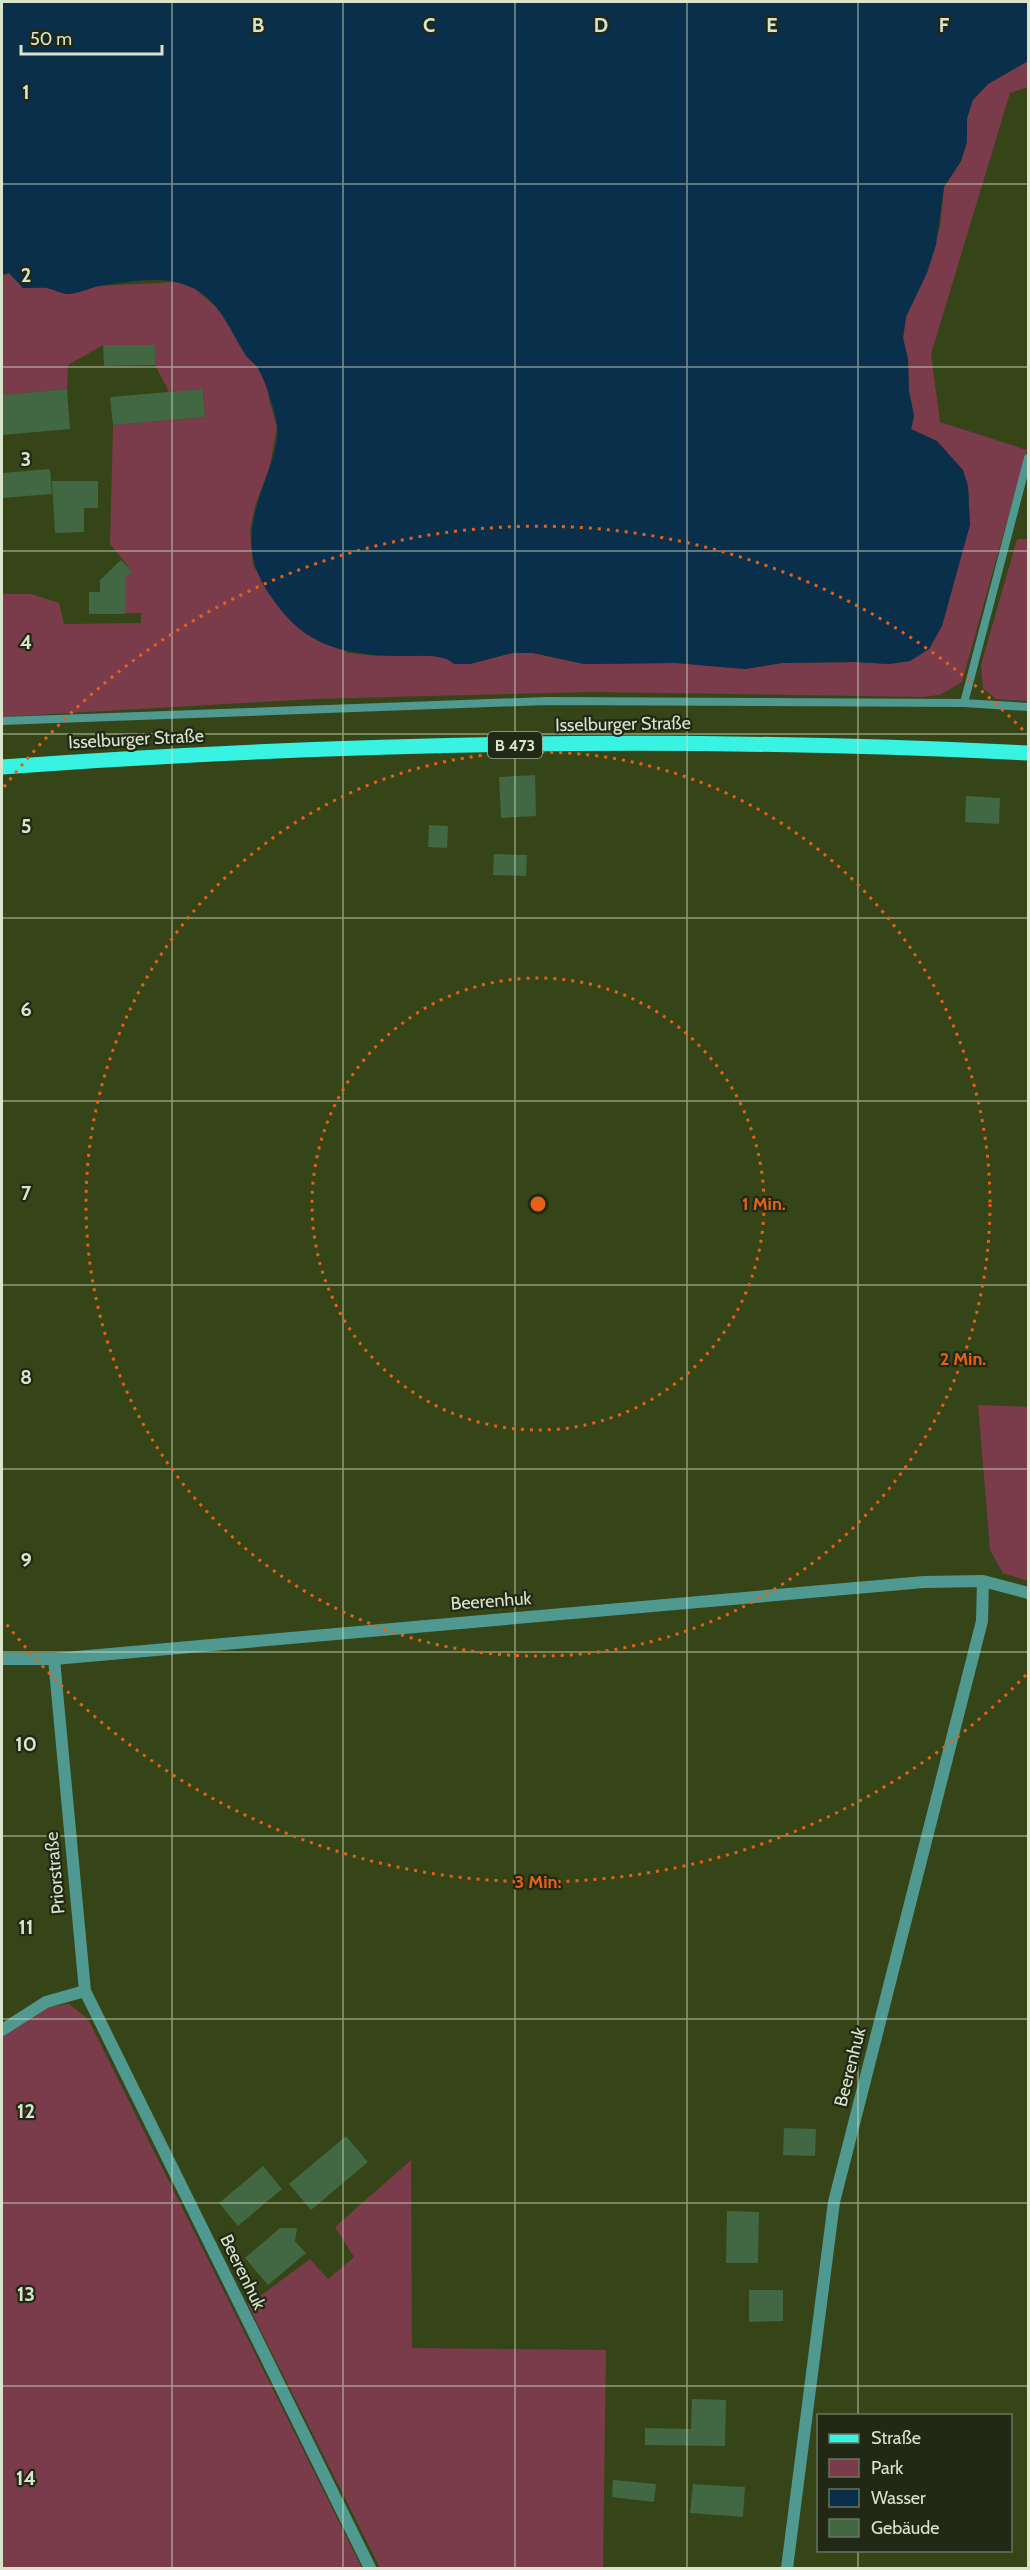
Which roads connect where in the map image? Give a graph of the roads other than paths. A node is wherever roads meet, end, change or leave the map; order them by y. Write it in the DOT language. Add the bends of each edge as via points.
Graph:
graph roads {
  1 [pos="1029,458"];
  2 [pos="964,703"];
  3 [pos="1029,707"];
  4 [pos="2,722"];
  5 [pos="1029,753"];
  6 [pos="2,766"];
  7 [pos="983,1581"];
  8 [pos="1029,1593"];
  9 [pos="2,1659"];
  10 [pos="54,1659"];
  11 [pos="85,1991"];
  12 [pos="2,2030"];
  13 [pos="370,2568"];
  14 [pos="787,2568"];
  1 -- 2 [label="lane"];
  2 -- 3 [label="lane"];
  2 -- 4 [label="lane" via="547,701"];
  5 -- 6 [label="main road, Isselburger Straße / B 473" via="675,742 391,747"];
  7 -- 8 [label="street, Beerenhuk"];
  7 -- 10 [label="street, Beerenhuk" via="924,1582"];
  7 -- 14 [label="street, Beerenhuk" via="982,1621 834,2202"];
  9 -- 10 [label="street, Beerenhuk"];
  10 -- 11 [label="street, Priorstraße"];
  11 -- 12 [label="street" via="46,2002"];
  11 -- 13 [label="street, Beerenhuk"];
}
